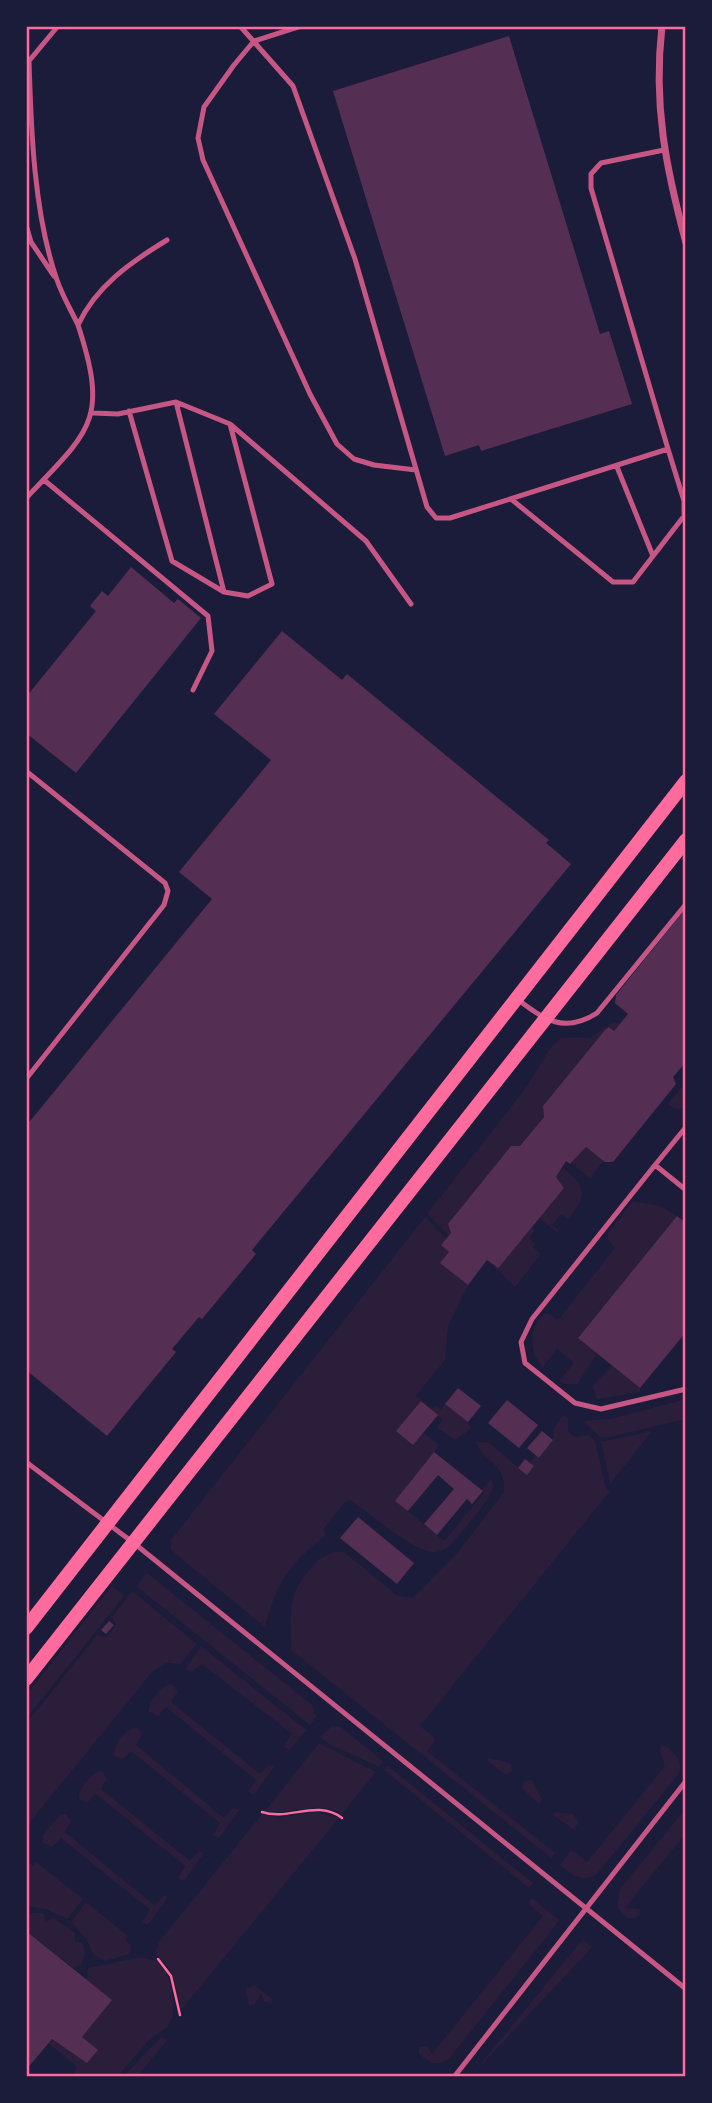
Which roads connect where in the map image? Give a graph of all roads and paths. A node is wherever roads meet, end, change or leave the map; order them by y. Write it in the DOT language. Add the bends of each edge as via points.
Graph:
graph roads {
  1 [pos="58,26"];
  2 [pos="240,26"];
  3 [pos="301,26"];
  4 [pos="662,26"];
  5 [pos="254,41"];
  6 [pos="28,63"];
  7 [pos="664,150"];
  8 [pos="26,225"];
  9 [pos="167,240"];
  10 [pos="686,243"];
  11 [pos="57,282"];
  12 [pos="78,325"];
  13 [pos="176,402"];
  14 [pos="129,411"];
  15 [pos="93,413"];
  16 [pos="230,424"];
  17 [pos="668,449"];
  18 [pos="617,467"];
  19 [pos="416,470"];
  20 [pos="44,480"];
  21 [pos="26,498"];
  22 [pos="511,499"];
  23 [pos="653,556"];
  24 [pos="224,592"];
  25 [pos="411,604"];
  26 [pos="194,690"];
  27 [pos="29,773"];
  28 [pos="26,781"];
  29 [pos="686,781"];
  30 [pos="686,840"];
  31 [pos="686,904"];
  32 [pos="515,998"];
  33 [pos="544,1020"];
  34 [pos="26,1079"];
  35 [pos="686,1127"];
  36 [pos="655,1165"];
  37 [pos="686,1189"];
  38 [pos="686,1389"];
  39 [pos="26,1462"];
  40 [pos="106,1522"];
  41 [pos="135,1544"];
  42 [pos="26,1628"];
  43 [pos="26,1679"];
  44 [pos="686,1781"];
  45 [pos="262,1812"];
  46 [pos="342,1818"];
  47 [pos="586,1908"];
  48 [pos="158,1959"];
  49 [pos="686,1989"];
  50 [pos="180,2015"];
  51 [pos="454,2077"];
  1 -- 6 [label="lane"];
  2 -- 5 [label="lane"];
  3 -- 5 [label="lane"];
  4 -- 7 [label="street" via="656,73"];
  5 -- 19 [label="lane" via="293,86 355,259"];
  5 -- 19 [label="lane" via="204,107 198,138 203,160 337,444 354,459"];
  6 -- 11 [label="lane" via="35,166"];
  7 -- 10 [label="street"];
  7 -- 17 [label="lane" via="601,163 591,174 591,188"];
  8 -- 11 [label="lane" via="35,249"];
  9 -- 12 [label="lane" via="131,262 97,294"];
  11 -- 12 [label="lane"];
  12 -- 15 [label="lane" via="92,368"];
  13 -- 14 [label="lane"];
  13 -- 16 [label="lane"];
  13 -- 24 [label="lane"];
  14 -- 15 [label="lane"];
  14 -- 24 [label="lane" via="172,561"];
  15 -- 20 [label="lane" via="77,446"];
  16 -- 24 [label="lane" via="272,584 248,596"];
  16 -- 25 [label="lane" via="366,541"];
  17 -- 18 [label="lane"];
  17 -- 23 [label="lane" via="684,516"];
  18 -- 22 [label="lane"];
  18 -- 23 [label="lane"];
  19 -- 22 [label="lane" via="427,507 436,518"];
  20 -- 21 [label="lane"];
  20 -- 26 [label="lane" via="208,616 212,650"];
  22 -- 23 [label="lane" via="613,582 634,582"];
  27 -- 28 [label="lane"];
  27 -- 34 [label="lane" via="165,883 168,891 164,905"];
  29 -- 32 [label="main road"];
  30 -- 33 [label="main road"];
  31 -- 33 [label="lane" via="597,1013 576,1024"];
  32 -- 33 [label="lane"];
  32 -- 40 [label="main road"];
  33 -- 41 [label="main road"];
  35 -- 36 [label="lane"];
  36 -- 37 [label="lane"];
  36 -- 38 [label="lane" via="532,1319 521,1342 526,1363 575,1404 601,1409"];
  39 -- 40 [label="lane"];
  40 -- 41 [label="lane"];
  40 -- 42 [label="main road"];
  41 -- 43 [label="main road"];
  41 -- 47 [label="lane"];
  44 -- 47 [label="lane"];
  45 -- 46 [label="path" via="278,1815 317,1810"];
  47 -- 49 [label="lane"];
  47 -- 51 [label="lane"];
  48 -- 50 [label="path" via="171,1976"];
}
